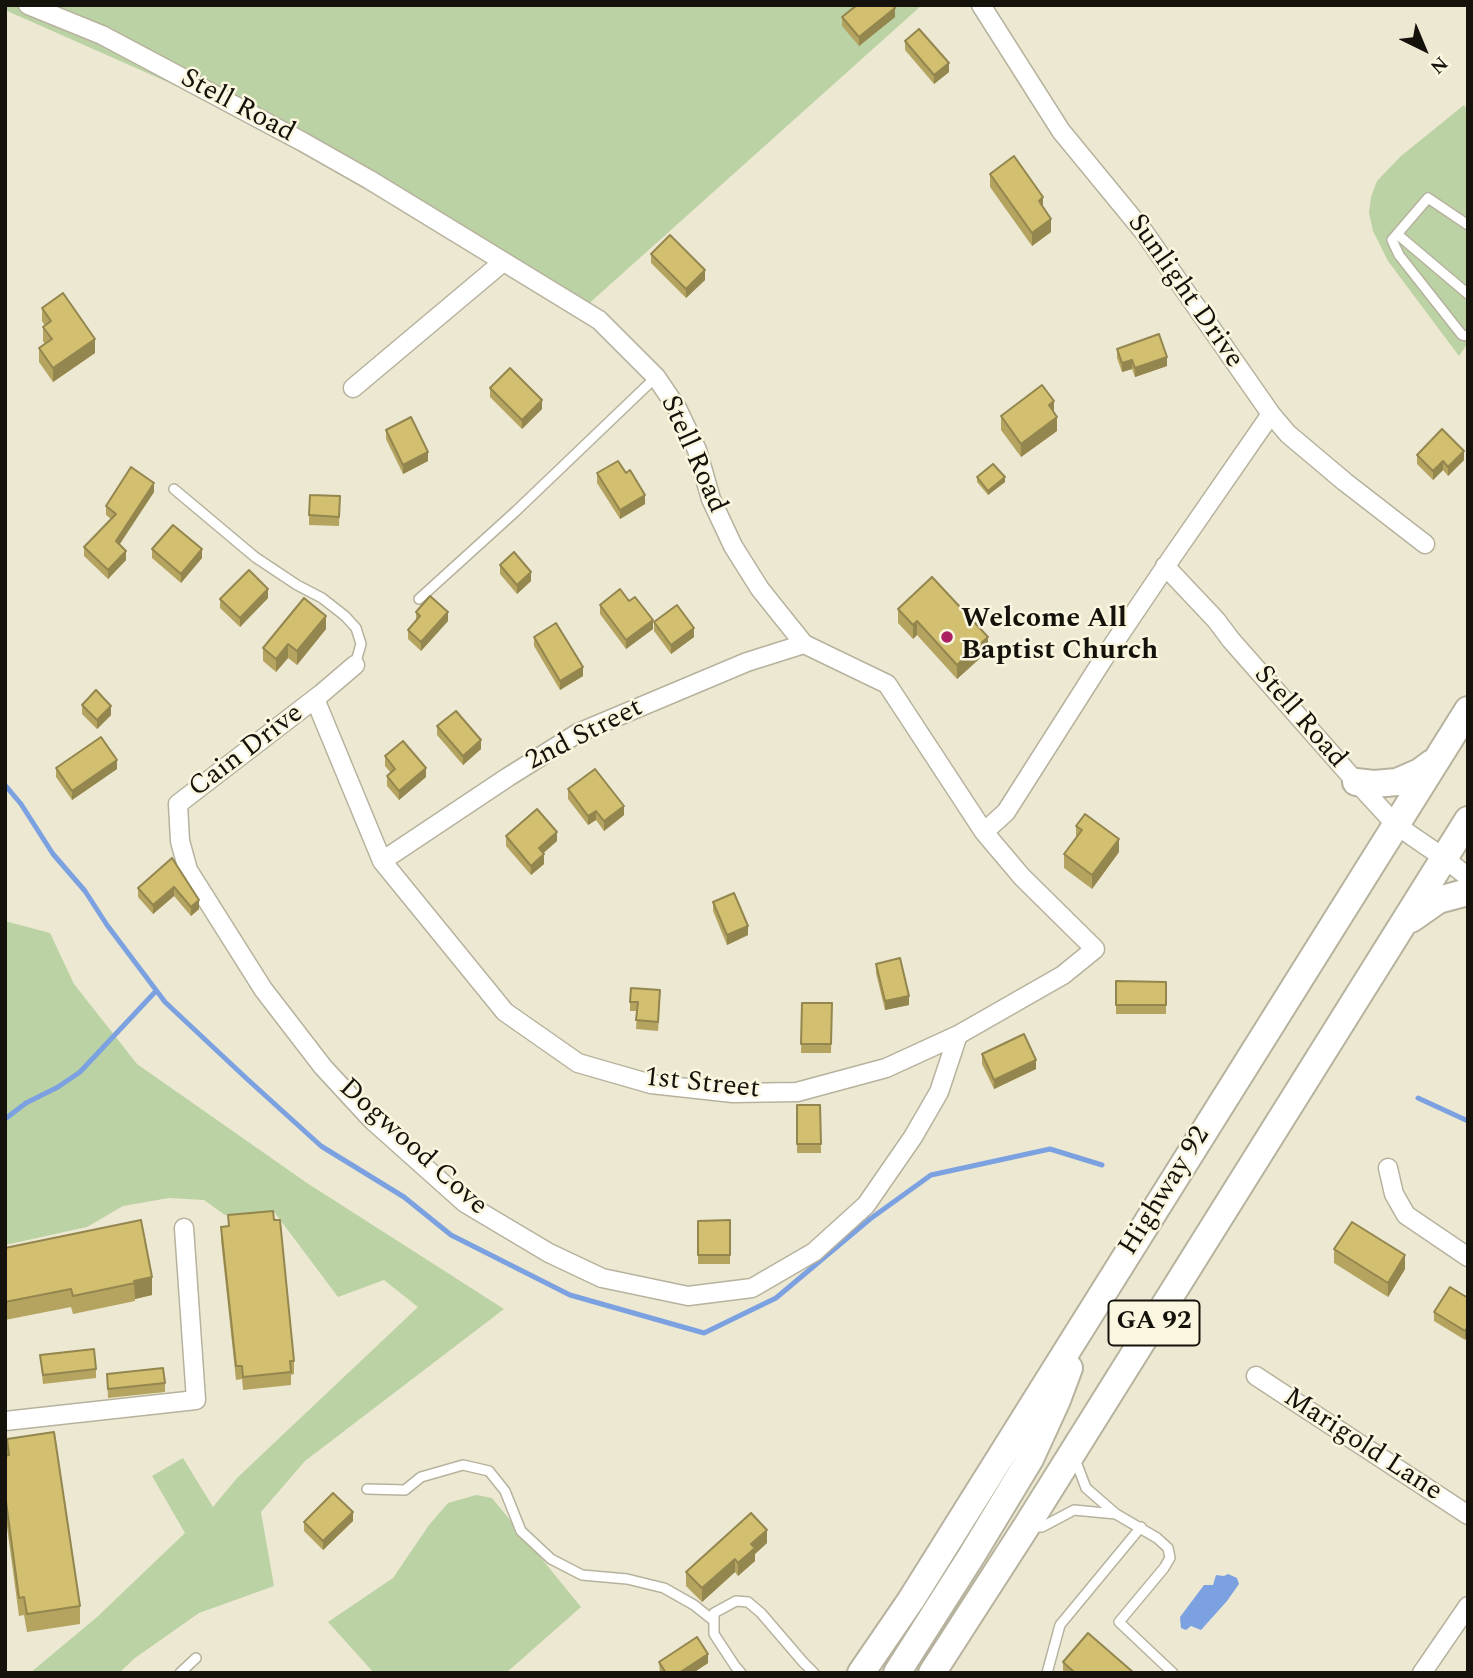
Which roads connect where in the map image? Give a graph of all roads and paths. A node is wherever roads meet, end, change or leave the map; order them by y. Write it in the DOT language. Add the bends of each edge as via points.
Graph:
graph roads {
  1 [pos="28,5"];
  2 [pos="981,5"];
  3 [pos="1468,225"];
  4 [pos="1397,234"];
  5 [pos="503,262"];
  6 [pos="1468,294"];
  7 [pos="1468,336"];
  8 [pos="656,377"];
  9 [pos="353,388"];
  10 [pos="1271,414"];
  11 [pos="174,489"];
  12 [pos="1425,544"];
  13 [pos="1165,566"];
  14 [pos="419,599"];
  15 [pos="804,644"];
  16 [pos="355,665"];
  17 [pos="315,699"];
  18 [pos="1468,709"];
  19 [pos="1437,760"];
  20 [pos="1356,782"];
  21 [pos="178,804"];
  22 [pos="1468,820"];
  23 [pos="1396,825"];
  24 [pos="984,832"];
  25 [pos="1444,858"];
  26 [pos="382,861"];
  27 [pos="1468,877"];
  28 [pos="1468,892"];
  29 [pos="1399,930"];
  30 [pos="1096,949"];
  31 [pos="958,1035"];
  32 [pos="1388,1168"];
  33 [pos="184,1228"];
  34 [pos="1468,1257"];
  35 [pos="1077,1335"];
  36 [pos="1256,1376"];
  37 [pos="5,1420"];
  38 [pos="1072,1453"];
  39 [pos="366,1489"];
  40 [pos="1116,1514"];
  41 [pos="1468,1515"];
  42 [pos="1026,1527"];
  43 [pos="1141,1527"];
  44 [pos="1468,1606"];
  45 [pos="714,1621"];
  46 [pos="196,1658"];
  47 [pos="935,1671"];
  48 [pos="180,1673"];
  49 [pos="741,1673"];
  50 [pos="814,1673"];
  51 [pos="861,1673"];
  52 [pos="897,1673"];
  53 [pos="1046,1673"];
  54 [pos="1172,1673"];
  55 [pos="1422,1673"];
  1 -- 5 [label="street, Stell Road" via="102,35 303,142"];
  2 -- 10 [label="street, Sunlight Drive" via="1061,131 1144,232"];
  3 -- 4 [label="lane" via="1428,198"];
  4 -- 6 [label="lane"];
  4 -- 7 [label="lane" via="1392,240 1399,255 1462,335"];
  5 -- 8 [label="street, Stell Road" via="599,320"];
  5 -- 9 [label="street"];
  8 -- 14 [label="lane"];
  8 -- 15 [label="street, Stell Road" via="697,450 711,499 733,547"];
  10 -- 12 [label="street, Sunlight Drive" via="1288,434"];
  10 -- 13 [label="street"];
  11 -- 16 [label="lane" via="255,557 345,615 361,644"];
  13 -- 20 [label="street, Stell Road"];
  13 -- 24 [label="street" via="1006,812"];
  15 -- 24 [label="street, Stell Road" via="887,684"];
  15 -- 26 [label="street, 2nd Street" via="747,662 578,733"];
  16 -- 17 [label="street"];
  17 -- 21 [label="street, Cain Drive"];
  17 -- 26 [label="street, 1st Street"];
  18 -- 19 [label="main road, Highway 92 / GA 92"];
  19 -- 20 [label="main road" via="1397,782"];
  19 -- 23 [label="main road, Highway 92 / GA 92"];
  20 -- 23 [label="street, Stell Road"];
  21 -- 31 [label="street, Dogwood Cove" via="180,841 188,870 263,989 323,1067 372,1119 465,1203 548,1253 602,1278 688,1296 752,1288 814,1252 866,1205 913,1137 939,1092"];
  22 -- 25 [label="main road, GA 92"];
  23 -- 25 [label="street, Stell Road"];
  23 -- 35 [label="main road, Highway 92 / GA 92"];
  24 -- 30 [label="street, Stell Road" via="1022,877"];
  25 -- 27 [label="street, Stell Road"];
  25 -- 29 [label="main road, GA 92"];
  26 -- 31 [label="street, 1st Street" via="505,1012 578,1063 614,1074 680,1088 797,1092 886,1068"];
  28 -- 29 [label="main road" via="1423,908"];
  29 -- 38 [label="main road, GA 92"];
  30 -- 31 [label="street, 1st Street" via="1063,975"];
  32 -- 34 [label="street" via="1394,1194 1406,1215"];
  33 -- 37 [label="street" via="196,1400"];
  35 -- 51 [label="main road, Highway 92 / GA 92"];
  35 -- 52 [label="main road" via="1057,1400 1030,1459"];
  36 -- 41 [label="street, Marigold Lane"];
  38 -- 40 [label="lane" via="1086,1488"];
  38 -- 42 [label="main road, GA 92"];
  39 -- 45 [label="lane" via="405,1490 421,1477 463,1465 489,1471 505,1491 521,1531 551,1559 582,1575 664,1588"];
  40 -- 42 [label="lane" via="1074,1510 1042,1527"];
  40 -- 43 [label="lane"];
  42 -- 47 [label="main road, GA 92"];
  43 -- 53 [label="lane" via="1060,1625"];
  43 -- 54 [label="lane" via="1168,1548 1170,1558 1119,1622"];
  44 -- 55 [label="street"];
  45 -- 49 [label="lane" via="714,1634"];
  45 -- 50 [label="lane" via="714,1613 736,1601 748,1602"];
  46 -- 48 [label="lane"];
}
